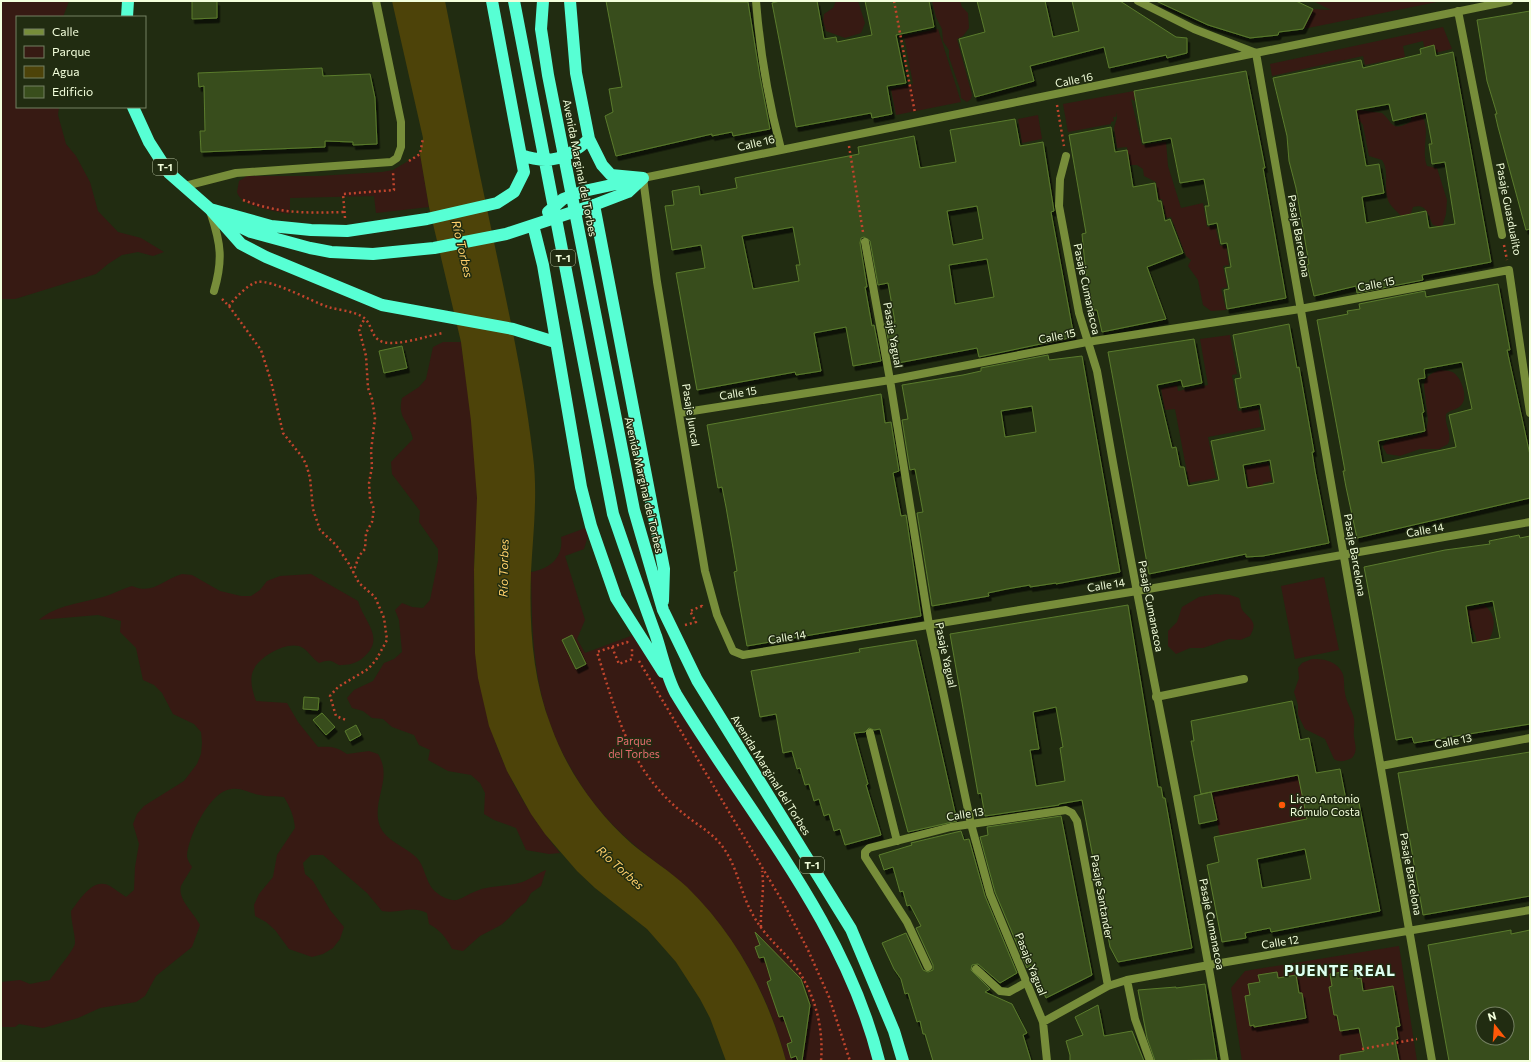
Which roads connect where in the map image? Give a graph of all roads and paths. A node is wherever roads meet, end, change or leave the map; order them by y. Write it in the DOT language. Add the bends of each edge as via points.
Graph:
graph roads {
  1 [pos="128,1"];
  2 [pos="376,1"];
  3 [pos="492,1"];
  4 [pos="514,1"];
  5 [pos="543,1"];
  6 [pos="570,1"];
  7 [pos="756,1"];
  8 [pos="894,1"];
  9 [pos="1138,1"];
  10 [pos="1509,1"];
  11 [pos="1458,11"];
  12 [pos="127,16"];
  13 [pos="1256,52"];
  14 [pos="1055,95"];
  15 [pos="133,108"];
  16 [pos="917,122"];
  17 [pos="847,136"];
  18 [pos="589,139"];
  19 [pos="781,149"];
  20 [pos="521,155"];
  21 [pos="1066,156"];
  22 [pos="393,170"];
  23 [pos="643,178"];
  24 [pos="185,186"];
  25 [pos="243,200"];
  26 [pos="594,206"];
  27 [pos="210,209"];
  28 [pos="344,212"];
  29 [pos="533,225"];
  30 [pos="347,231"];
  31 [pos="1502,234"];
  32 [pos="865,242"];
  33 [pos="1509,270"];
  34 [pos="214,291"];
  35 [pos="229,306"];
  36 [pos="1300,309"];
  37 [pos="365,318"];
  38 [pos="443,333"];
  39 [pos="555,342"];
  40 [pos="1087,342"];
  41 [pos="890,380"];
  42 [pos="1530,413"];
  43 [pos="680,414"];
  44 [pos="1530,522"];
  45 [pos="1344,555"];
  46 [pos="353,573"];
  47 [pos="1137,591"];
  48 [pos="663,610"];
  49 [pos="929,625"];
  50 [pos="733,652"];
  51 [pos="1244,679"];
  52 [pos="675,692"];
  53 [pos="1156,697"];
  54 [pos="346,720"];
  55 [pos="870,734"];
  56 [pos="1530,738"];
  57 [pos="1381,766"];
  58 [pos="1072,813"];
  59 [pos="971,824"];
  60 [pos="897,841"];
  61 [pos="762,869"];
  62 [pos="1530,910"];
  63 [pos="761,928"];
  64 [pos="1410,932"];
  65 [pos="1209,964"];
  66 [pos="928,967"];
  67 [pos="976,969"];
  68 [pos="1127,980"];
  69 [pos="1027,982"];
  70 [pos="1108,986"];
  71 [pos="1043,1022"];
  72 [pos="1428,1037"];
  73 [pos="1362,1048"];
  74 [pos="821,1061"];
  75 [pos="850,1061"];
  76 [pos="878,1061"];
  77 [pos="903,1061"];
  78 [pos="1047,1061"];
  79 [pos="1150,1061"];
  80 [pos="1225,1061"];
  81 [pos="1432,1061"];
  1 -- 12 [label="highway"];
  2 -- 24 [label="street" via="401,122 401,148 397,158 391,162 236,173"];
  3 -- 20 [label="highway"];
  4 -- 52 [label="highway, T-1" via="613,514"];
  5 -- 48 [label="highway, Avenida Marginal del Torbes / T-1" via="541,29 548,75 634,510"];
  6 -- 18 [label="highway" via="576,73"];
  7 -- 19 [label="street" via="768,100"];
  8 -- 16 [label="path"];
  9 -- 13 [label="street" via="1194,29"];
  10 -- 11 [label="street, Calle 16"];
  11 -- 13 [label="street, Calle 16"];
  11 -- 31 [label="street, Pasaje Guasdualito"];
  13 -- 14 [label="street, Calle 16"];
  13 -- 36 [label="street, Pasaje Barcelona"];
  14 -- 16 [label="street, Calle 16"];
  14 -- 21 [label="path"];
  15 -- 24 [label="highway, T-1" via="149,142 169,173"];
  16 -- 17 [label="street, Calle 16"];
  17 -- 19 [label="street, Calle 16"];
  17 -- 32 [label="path"];
  18 -- 20 [label="highway" via="576,151 551,160 537,161"];
  18 -- 23 [label="highway" via="602,165 611,175"];
  19 -- 23 [label="street, Calle 16"];
  20 -- 30 [label="highway" via="524,172 519,184 514,192 497,203 427,219"];
  21 -- 40 [label="street, Pasaje Cumanacoa" via="1060,179 1059,206"];
  22 -- 28 [label="path" via="394,190 344,194"];
  23 -- 26 [label="highway" via="628,192"];
  23 -- 29 [label="highway" via="584,191 563,199"];
  23 -- 43 [label="street, Pasaje Juncal" via="657,282"];
  24 -- 27 [label="highway, T-1"];
  25 -- 28 [label="path" via="297,214"];
  26 -- 29 [label="highway"];
  26 -- 48 [label="highway" via="664,569"];
  27 -- 29 [label="highway" via="232,224 251,232 310,248 352,254 434,248 506,234"];
  27 -- 30 [label="highway" via="271,226"];
  27 -- 34 [label="street" via="220,246"];
  27 -- 39 [label="highway" via="241,244 382,306 513,329"];
  28 -- 30 [label="path"];
  29 -- 39 [label="highway" via="543,266"];
  31 -- 33 [label="path, Pasaje Guasdualito"];
  32 -- 41 [label="street, Pasaje Yagual"];
  33 -- 36 [label="street, Calle 15"];
  33 -- 42 [label="street, Pasaje Guasdualito"];
  34 -- 35 [label="path"];
  35 -- 37 [label="path" via="252,284 263,282"];
  35 -- 46 [label="path" via="261,350 283,433 303,458 307,468 313,509 320,530 336,545"];
  36 -- 40 [label="street, Calle 15"];
  36 -- 45 [label="street, Pasaje Barcelona"];
  37 -- 38 [label="path" via="375,337 384,342 395,343"];
  37 -- 46 [label="path" via="359,329 366,356 368,388 374,418 372,467 368,483 374,510 372,522 366,533 365,549"];
  39 -- 52 [label="highway" via="581,487 606,572 616,598"];
  40 -- 41 [label="street, Calle 15"];
  40 -- 47 [label="street, Pasaje Cumanacoa" via="1097,371"];
  41 -- 43 [label="street, Calle 15"];
  41 -- 49 [label="street, Pasaje Yagual"];
  43 -- 50 [label="street, Pasaje Juncal" via="705,571 717,615"];
  44 -- 45 [label="street, Calle 14"];
  45 -- 47 [label="street, Calle 14"];
  45 -- 57 [label="street, Pasaje Barcelona"];
  46 -- 54 [label="path" via="359,583 375,597 380,607 387,640 368,669 338,687 330,696 336,716"];
  47 -- 49 [label="street, Calle 14"];
  47 -- 53 [label="street, Pasaje Cumanacoa"];
  48 -- 77 [label="highway, Avenida Marginal del Torbes / T-1" via="697,680 851,929 883,1002"];
  49 -- 50 [label="street, Calle 14" via="743,655"];
  49 -- 59 [label="street, Pasaje Yagual"];
  51 -- 53 [label="street"];
  52 -- 76 [label="highway, T-1" via="833,940 856,989"];
  53 -- 65 [label="street, Pasaje Cumanacoa"];
  55 -- 60 [label="street"];
  56 -- 57 [label="street, Calle 13"];
  57 -- 64 [label="street, Pasaje Barcelona"];
  58 -- 59 [label="street, Calle 13" via="1066,810"];
  58 -- 70 [label="street, Pasaje Santander" via="1077,821"];
  59 -- 60 [label="street, Calle 13" via="951,826"];
  59 -- 69 [label="street, Pasaje Yagual" via="990,894"];
  60 -- 66 [label="street, Calle 13" via="869,848 865,852 865,857 906,922"];
  61 -- 63 [label="path" via="764,888 760,912"];
  61 -- 63 [label="path" via="627,642 597,652 620,723 638,762 664,795 726,851 736,869 747,903"];
  61 -- 75 [label="path" via="808,950 829,997"];
  62 -- 64 [label="street, Calle 12"];
  63 -- 74 [label="path" via="792,963 809,991 818,1013"];
  64 -- 65 [label="street, Calle 12"];
  64 -- 72 [label="street, Pasaje Barcelona"];
  65 -- 68 [label="street, Calle 12"];
  65 -- 80 [label="street, Pasaje Cumanacoa"];
  67 -- 69 [label="street" via="1000,991 1009,992"];
  68 -- 70 [label="street, Calle 12"];
  68 -- 79 [label="street" via="1134,1020"];
  69 -- 71 [label="street, Pasaje Yagual"];
  70 -- 71 [label="street, Calle 12"];
  71 -- 78 [label="street, Pasaje Yagual"];
  72 -- 73 [label="path"];
  72 -- 81 [label="street, Pasaje Barcelona"];
}
